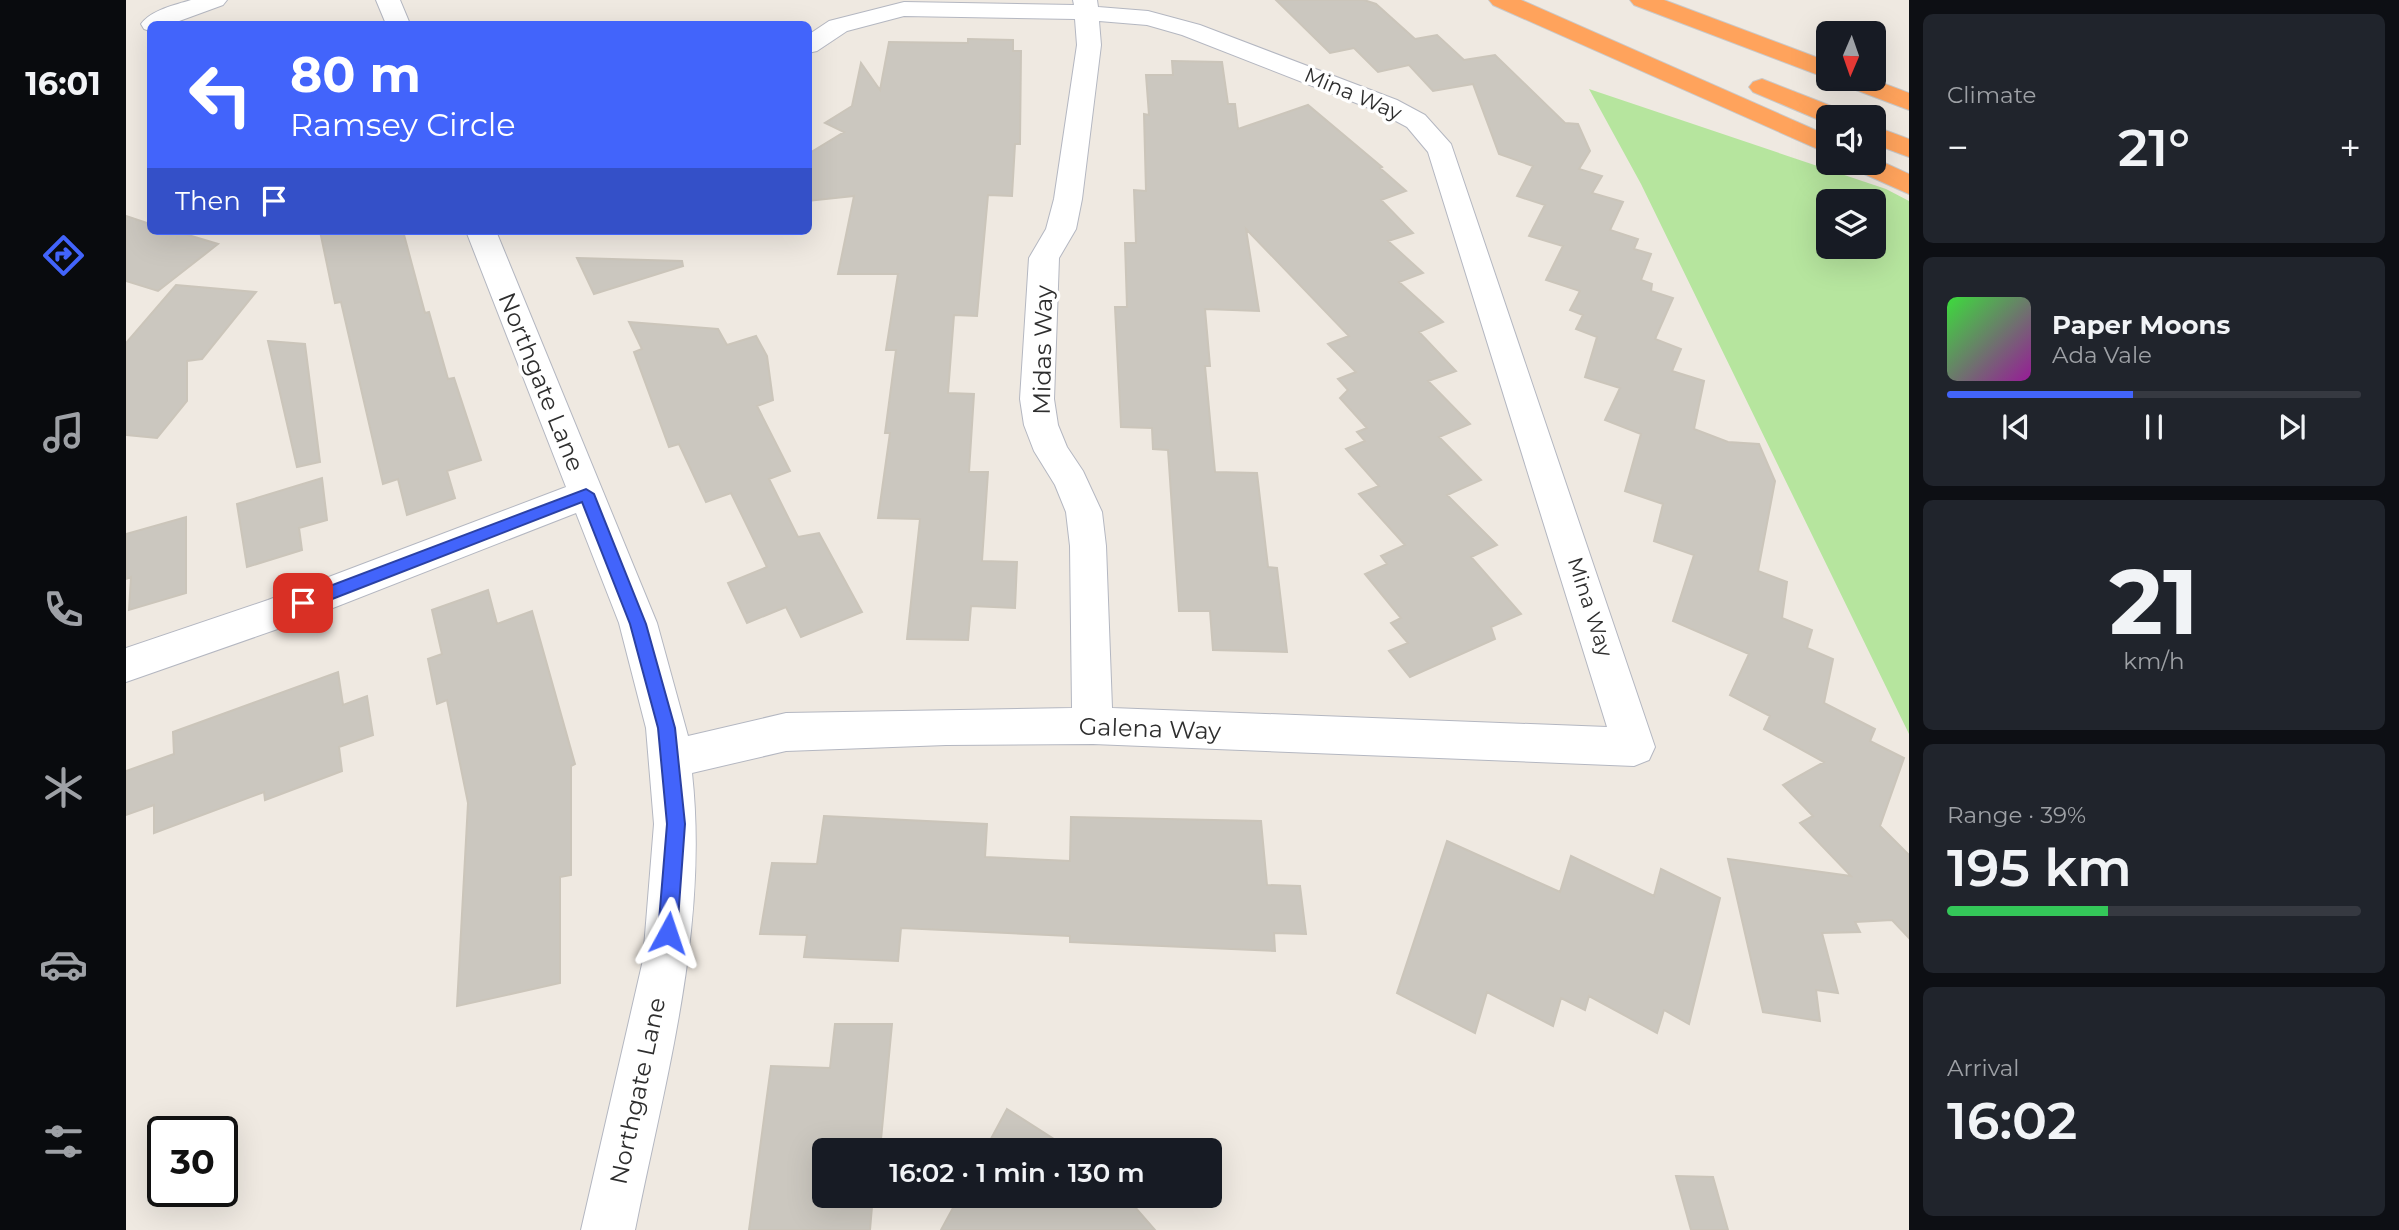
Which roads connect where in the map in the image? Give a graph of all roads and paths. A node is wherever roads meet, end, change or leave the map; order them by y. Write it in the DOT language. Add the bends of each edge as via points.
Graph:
graph roads {
  1 [pos="215,0"];
  2 [pos="388,0"];
  3 [pos="1501,0"];
  4 [pos="1539,0"];
  5 [pos="1642,0"];
  6 [pos="1683,0"];
  7 [pos="1086,6"];
  8 [pos="159,21"];
  9 [pos="397,21"];
  10 [pos="812,43"];
  11 [pos="1816,48"];
  12 [pos="1680,53"];
  13 [pos="1816,66"];
  14 [pos="1886,73"];
  15 [pos="1745,80"];
  16 [pos="1909,82"];
  17 [pos="1880,91"];
  18 [pos="1909,102"];
  19 [pos="1816,109"];
  20 [pos="1886,139"];
  21 [pos="1816,140"];
  22 [pos="1909,149"];
  23 [pos="1886,174"];
  24 [pos="1909,185"];
  25 [pos="483,235"];
  26 [pos="586,494"];
  27 [pos="126,666"];
  28 [pos="1093,726"];
  29 [pos="1634,747"];
  30 [pos="668,760"];
  31 [pos="608,1230"];
  1 -- 8 [label="street"];
  2 -- 9 [label="street"];
  3 -- 21 [label="highway"];
  4 -- 12 [label="highway"];
  5 -- 13 [label="highway"];
  6 -- 11 [label="highway"];
  7 -- 10 [label="street, Mina Way" via="904,9 838,26"];
  7 -- 28 [label="street, Midas Way" via="1089,45 1068,199 1061,229 1044,258 1037,399 1051,451 1084,512"];
  7 -- 29 [label="street, Mina Way" via="1203,34 1388,106 1416,121 1441,150"];
  14 -- 16 [label="highway"];
  15 -- 19 [label="highway"];
  17 -- 18 [label="highway"];
  20 -- 22 [label="highway"];
  23 -- 24 [label="highway"];
  25 -- 26 [label="street, Northgate Lane"];
  26 -- 27 [label="street" via="278,613"];
  26 -- 30 [label="street, Northgate Lane" via="638,624 667,728"];
  28 -- 29 [label="street, Galena Way"];
  28 -- 30 [label="street, Galena Way" via="786,732"];
  30 -- 31 [label="street, Northgate Lane" via="676,824 666,960"];
}
